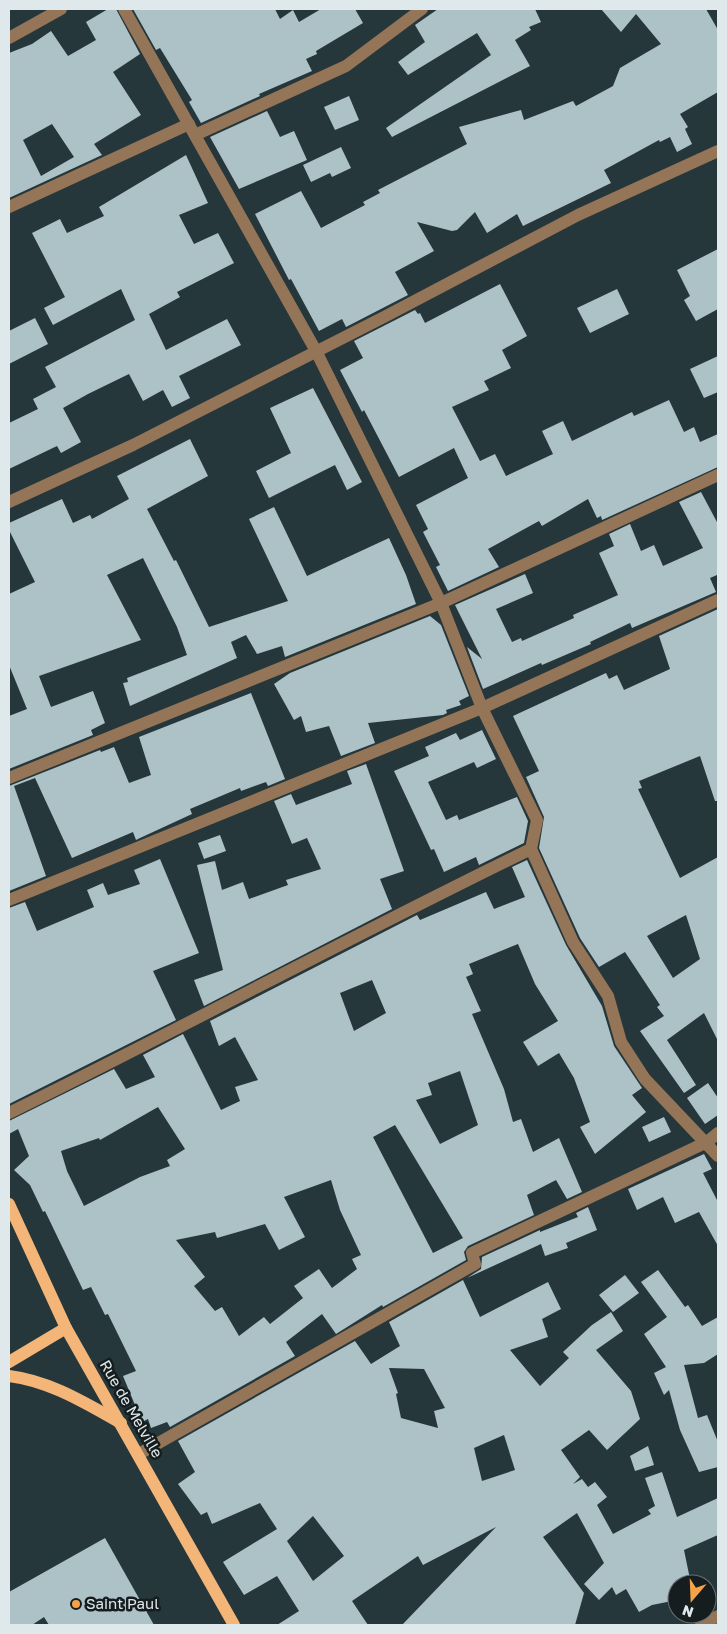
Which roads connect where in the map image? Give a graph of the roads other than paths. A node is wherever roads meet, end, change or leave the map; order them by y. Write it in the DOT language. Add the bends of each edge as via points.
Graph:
graph roads {
  1 [pos="61,9"];
  2 [pos="124,9"];
  3 [pos="422,9"];
  4 [pos="9,38"];
  5 [pos="192,130"];
  6 [pos="718,151"];
  7 [pos="9,207"];
  8 [pos="316,352"];
  9 [pos="718,475"];
  10 [pos="9,502"];
  11 [pos="718,600"];
  12 [pos="441,602"];
  13 [pos="482,708"];
  14 [pos="9,778"];
  15 [pos="531,849"];
  16 [pos="9,900"];
  17 [pos="9,1112"];
  18 [pos="718,1133"];
  19 [pos="707,1142"];
  20 [pos="718,1156"];
  21 [pos="9,1204"];
  22 [pos="66,1328"];
  23 [pos="9,1362"];
  24 [pos="9,1376"];
  25 [pos="120,1423"];
  26 [pos="139,1454"];
  27 [pos="718,1616"];
  28 [pos="234,1625"];
  29 [pos="701,1625"];
  1 -- 4 [label="street"];
  2 -- 5 [label="street"];
  3 -- 5 [label="street" via="346,66"];
  5 -- 7 [label="street"];
  5 -- 8 [label="street"];
  6 -- 8 [label="street" via="578,215"];
  8 -- 10 [label="street" via="133,445"];
  8 -- 12 [label="street"];
  9 -- 12 [label="street"];
  11 -- 13 [label="street"];
  12 -- 13 [label="street"];
  12 -- 14 [label="street"];
  13 -- 15 [label="street" via="537,820"];
  13 -- 16 [label="street"];
  15 -- 17 [label="street" via="389,918 141,1049"];
  15 -- 19 [label="street" via="573,942 608,996 621,1042 645,1078"];
  18 -- 19 [label="street"];
  19 -- 20 [label="street"];
  19 -- 26 [label="street" via="472,1253 475,1264"];
  21 -- 22 [label="main road, Rue de Melville"];
  22 -- 23 [label="main road"];
  22 -- 25 [label="main road, Rue de Melville"];
  24 -- 25 [label="main road" via="69,1394"];
  25 -- 26 [label="main road, Rue de Melville"];
  26 -- 28 [label="main road, Rue de Melville"];
  27 -- 29 [label="street"];
}
